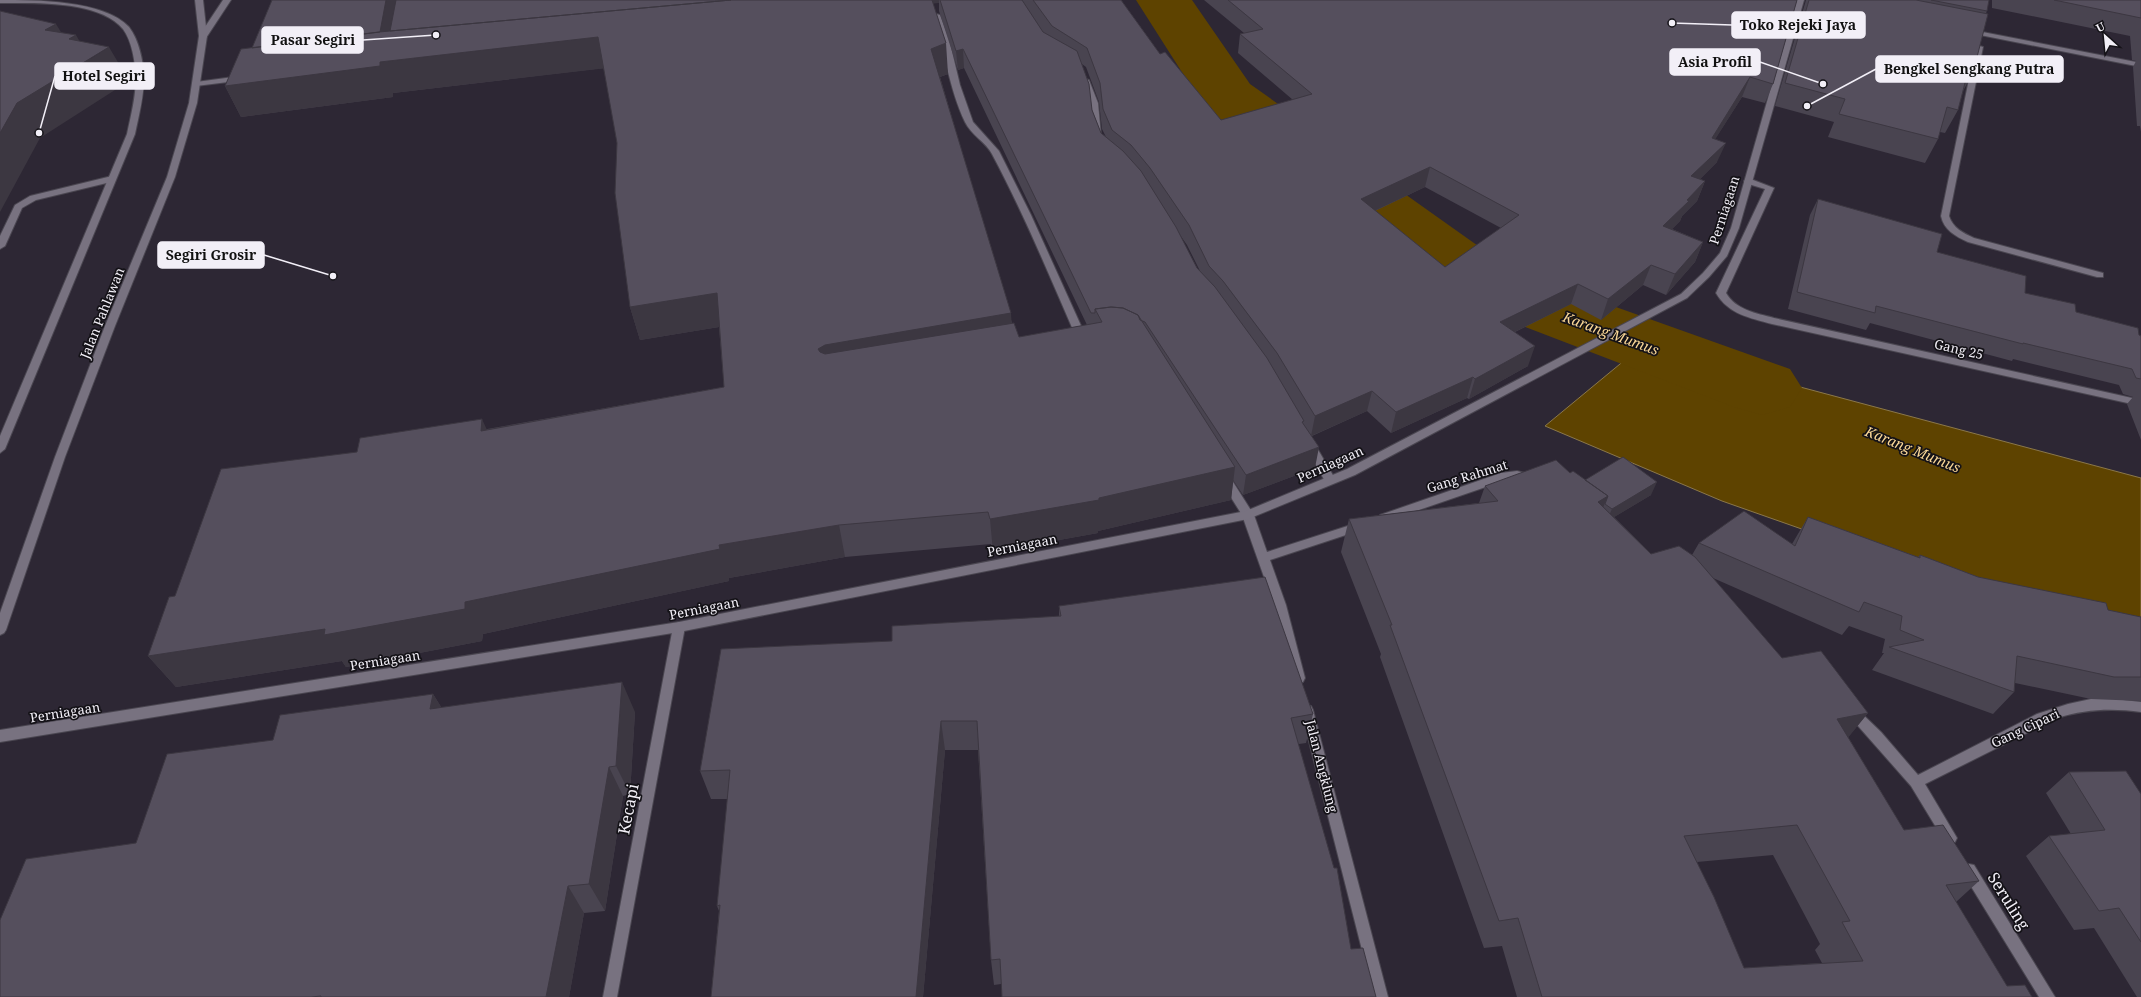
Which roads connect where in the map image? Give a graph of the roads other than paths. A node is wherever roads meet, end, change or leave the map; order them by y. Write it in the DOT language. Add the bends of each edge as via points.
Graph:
graph roads {
  1 [pos="199,0"];
  2 [pos="227,0"];
  3 [pos="1800,0"];
  4 [pos="0,1"];
  5 [pos="937,8"];
  6 [pos="1959,28"];
  7 [pos="1982,29"];
  8 [pos="203,36"];
  9 [pos="2141,65"];
  10 [pos="1082,73"];
  11 [pos="251,77"];
  12 [pos="196,84"];
  13 [pos="1101,141"];
  14 [pos="112,179"];
  15 [pos="1748,181"];
  16 [pos="0,246"];
  17 [pos="2100,275"];
  18 [pos="1082,339"];
  19 [pos="2141,403"];
  20 [pos="1306,439"];
  21 [pos="0,449"];
  22 [pos="1219,468"];
  23 [pos="1330,480"];
  24 [pos="1541,484"];
  25 [pos="1248,515"];
  26 [pos="1263,558"];
  27 [pos="679,627"];
  28 [pos="0,630"];
  29 [pos="1840,702"];
  30 [pos="2141,706"];
  31 [pos="0,736"];
  32 [pos="1916,782"];
  33 [pos="610,997"];
  34 [pos="1381,997"];
  35 [pos="2048,997"];
  1 -- 8 [label="street, Jalan Pahlawan"];
  2 -- 8 [label="street"];
  3 -- 15 [label="street, Perniagaan"];
  4 -- 14 [label="street" via="73,4 96,10 115,19 126,28 139,68 139,88 131,134"];
  5 -- 18 [label="street" via="956,85 969,123 995,151"];
  6 -- 7 [label="street"];
  7 -- 9 [label="street"];
  7 -- 17 [label="street" via="1946,221 1955,232 1971,240"];
  8 -- 12 [label="street, Jalan Pahlawan"];
  10 -- 13 [label="street" via="1094,103 1096,130"];
  11 -- 12 [label="street"];
  12 -- 28 [label="street, Jalan Pahlawan" via="193,103 171,177 60,458"];
  14 -- 16 [label="street" via="33,198 18,207"];
  14 -- 21 [label="street"];
  15 -- 19 [label="street, Gang 25" via="1770,188 1721,293 1724,300 1734,308 1772,320"];
  15 -- 23 [label="street, Perniagaan" via="1735,228 1724,254 1684,296 1351,472"];
  20 -- 23 [label="street"];
  22 -- 25 [label="street, Jalan Angklung"];
  23 -- 25 [label="street, Perniagaan"];
  24 -- 26 [label="street, Gang Rahmat" via="1517,475 1505,476"];
  25 -- 26 [label="street, Jalan Angklung"];
  25 -- 27 [label="street, Perniagaan"];
  26 -- 34 [label="street, Jalan Angklung" via="1280,605"];
  27 -- 31 [label="street, Perniagaan"];
  27 -- 33 [label="street, Kecapi"];
  29 -- 32 [label="street" via="1876,736"];
  30 -- 32 [label="street, Gang Cipari" via="2092,703 2061,710"];
  32 -- 35 [label="street, Seruling"];
}
